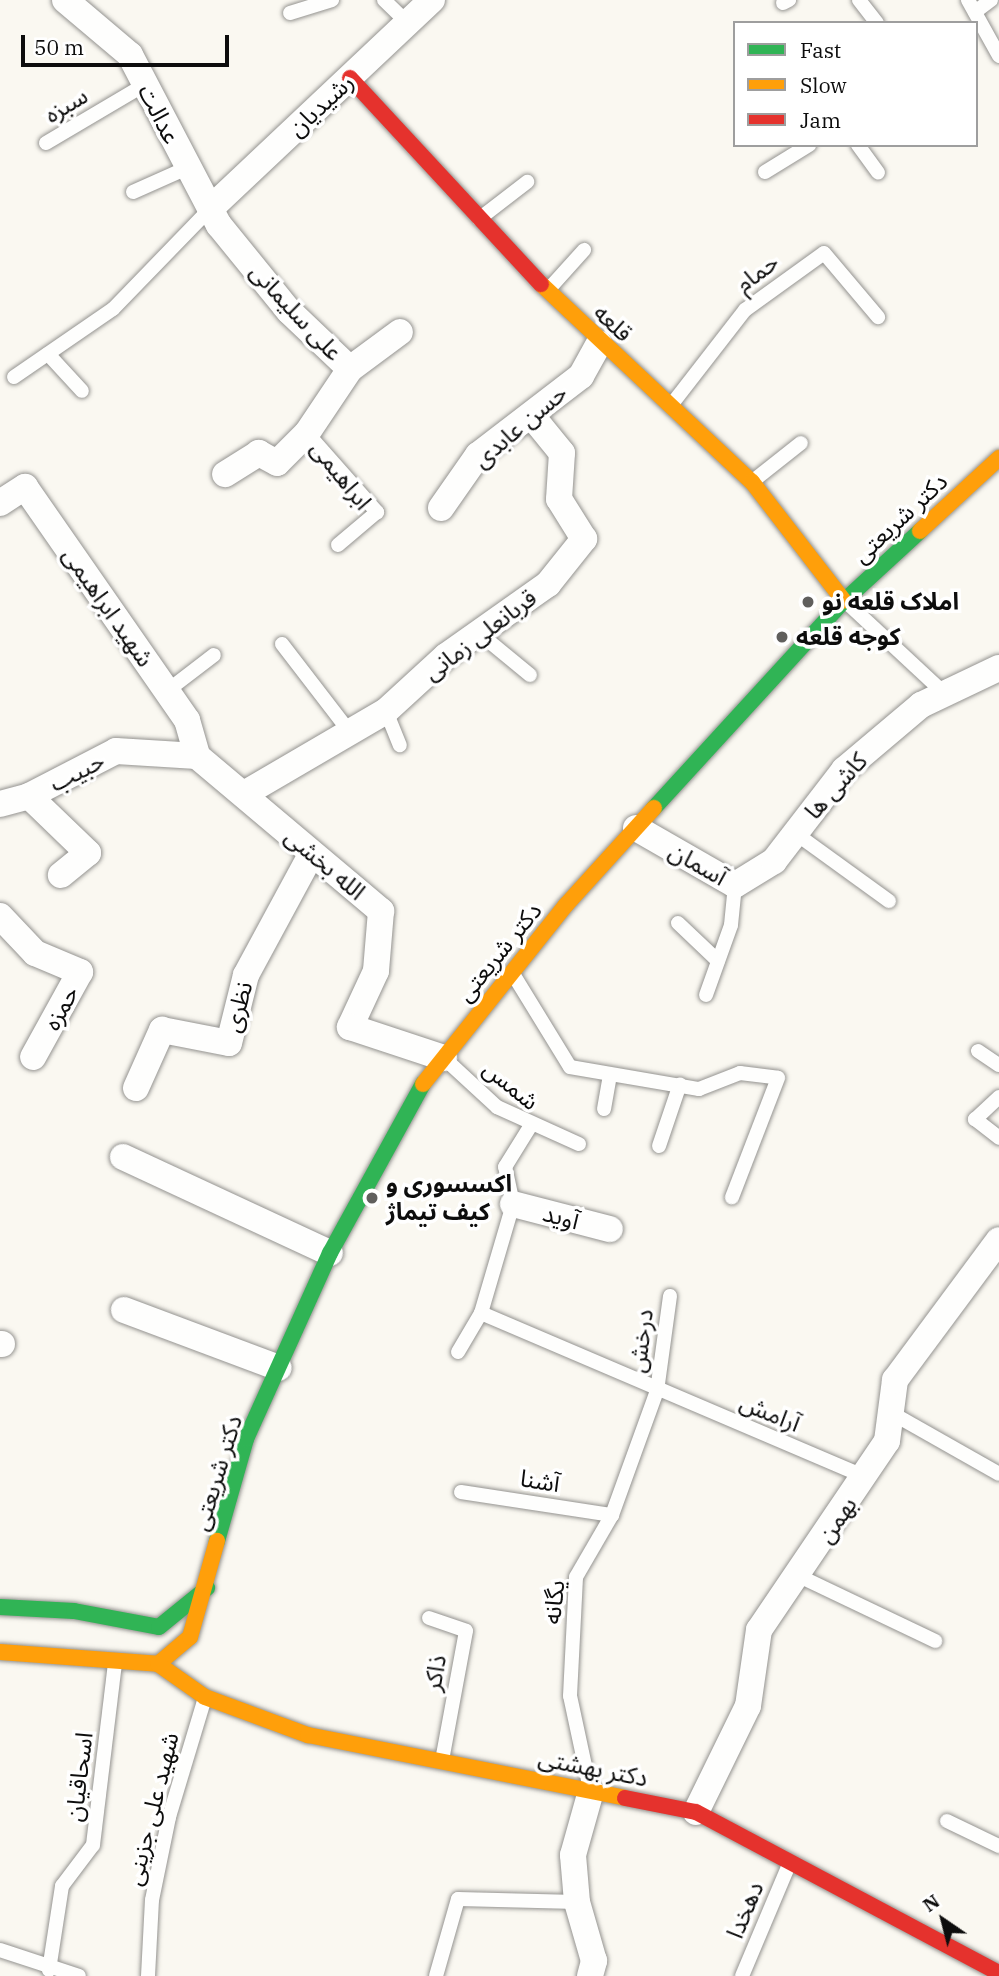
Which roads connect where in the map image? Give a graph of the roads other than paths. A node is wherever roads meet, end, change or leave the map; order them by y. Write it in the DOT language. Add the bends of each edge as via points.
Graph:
graph roads {
  1 [pos="65,0"];
  2 [pos="332,0"];
  3 [pos="384,0"];
  4 [pos="432,0"];
  5 [pos="859,0"];
  6 [pos="991,0"];
  7 [pos="971,6"];
  8 [pos="290,13"];
  9 [pos="875,21"];
  10 [pos="408,23"];
  11 [pos="999,56"];
  12 [pos="350,78"];
  13 [pos="144,85"];
  14 [pos="46,143"];
  15 [pos="806,147"];
  16 [pos="859,147"];
  17 [pos="187,169"];
  18 [pos="765,172"];
  19 [pos="878,173"];
  20 [pos="527,182"];
  21 [pos="134,192"];
  22 [pos="210,209"];
  23 [pos="478,219"];
  24 [pos="584,250"];
  25 [pos="547,291"];
  26 [pos="878,317"];
  27 [pos="400,332"];
  28 [pos="599,344"];
  29 [pos="48,354"];
  30 [pos="350,369"];
  31 [pos="14,377"];
  32 [pos="82,391"];
  33 [pos="672,404"];
  34 [pos="531,415"];
  35 [pos="307,433"];
  36 [pos="801,443"];
  37 [pos="999,458"];
  38 [pos="225,474"];
  39 [pos="752,482"];
  40 [pos="0,503"];
  41 [pos="441,508"];
  42 [pos="338,545"];
  43 [pos="844,601"];
  44 [pos="479,633"];
  45 [pos="282,644"];
  46 [pos="214,655"];
  47 [pos="999,668"];
  48 [pos="530,676"];
  49 [pos="167,691"];
  50 [pos="945,694"];
  51 [pos="386,711"];
  52 [pos="349,731"];
  53 [pos="400,745"];
  54 [pos="197,756"];
  55 [pos="244,794"];
  56 [pos="29,796"];
  57 [pos="1,801"];
  58 [pos="636,828"];
  59 [pos="795,833"];
  60 [pos="311,855"];
  61 [pos="61,875"];
  62 [pos="735,885"];
  63 [pos="889,901"];
  64 [pos="0,916"];
  65 [pos="678,923"];
  66 [pos="718,961"];
  67 [pos="512,972"];
  68 [pos="706,995"];
  69 [pos="978,1051"];
  70 [pos="33,1057"];
  71 [pos="444,1058"];
  72 [pos="999,1065"];
  73 [pos="610,1075"];
  74 [pos="680,1084"];
  75 [pos="136,1088"];
  76 [pos="999,1097"];
  77 [pos="604,1108"];
  78 [pos="531,1125"];
  79 [pos="999,1138"];
  80 [pos="579,1144"];
  81 [pos="659,1146"];
  82 [pos="123,1157"];
  83 [pos="732,1197"];
  84 [pos="513,1204"];
  85 [pos="610,1229"];
  86 [pos="999,1240"];
  87 [pos="330,1254"];
  88 [pos="670,1296"];
  89 [pos="124,1310"];
  90 [pos="481,1313"];
  91 [pos="458,1352"];
  92 [pos="279,1368"];
  93 [pos="657,1391"];
  94 [pos="890,1412"];
  95 [pos="999,1474"];
  96 [pos="865,1477"];
  97 [pos="461,1492"];
  98 [pos="612,1515"];
  99 [pos="799,1576"];
  100 [pos="207,1588"];
  101 [pos="0,1607"];
  102 [pos="429,1618"];
  103 [pos="935,1641"];
  104 [pos="0,1652"];
  105 [pos="116,1662"];
  106 [pos="158,1664"];
  107 [pos="205,1697"];
  108 [pos="442,1761"];
  109 [pos="590,1791"];
  110 [pos="696,1811"];
  111 [pos="947,1821"];
  112 [pos="999,1846"];
  113 [pos="791,1862"];
  114 [pos="577,1902"];
  115 [pos="0,1950"];
  116 [pos="49,1970"];
  117 [pos="999,1973"];
  118 [pos="151,1975"];
  119 [pos="79,1976"];
  120 [pos="436,1976"];
  121 [pos="590,1976"];
  122 [pos="742,1976"];
  1 -- 13 [label="street, عدالت" via="130,55"];
  2 -- 8 [label="lane"];
  3 -- 10 [label="lane"];
  4 -- 10 [label="street, رشیدیان"];
  5 -- 9 [label="lane"];
  6 -- 7 [label="lane"];
  7 -- 11 [label="lane"];
  10 -- 12 [label="street, رشیدیان"];
  12 -- 22 [label="street, رشیدیان"];
  12 -- 23 [label="main road, قلعه"];
  13 -- 14 [label="lane, سبزه"];
  13 -- 17 [label="street, عدالت"];
  15 -- 18 [label="lane"];
  16 -- 19 [label="lane"];
  17 -- 21 [label="lane"];
  17 -- 22 [label="street, عدالت"];
  20 -- 23 [label="lane"];
  22 -- 29 [label="lane" via="113,309"];
  22 -- 30 [label="street, علی سلیمانی" via="289,311"];
  23 -- 25 [label="main road, قلعه"];
  24 -- 25 [label="lane"];
  25 -- 28 [label="main road, قلعه"];
  26 -- 33 [label="lane, حمام" via="824,253 745,310"];
  27 -- 30 [label="street"];
  28 -- 33 [label="main road, قلعه"];
  28 -- 34 [label="street, حسن عابدی" via="581,376"];
  29 -- 31 [label="lane"];
  29 -- 32 [label="lane"];
  30 -- 35 [label="street, علی سلیمانی"];
  33 -- 39 [label="main road, قلعه"];
  34 -- 41 [label="street, حسن عابدی" via="478,455"];
  34 -- 44 [label="street, قربانعلی زمانی" via="562,453 559,499 584,539 548,584"];
  35 -- 38 [label="street, علی سلیمانی" via="277,463 259,453"];
  35 -- 42 [label="lane, ابراهیمی" via="377,512"];
  36 -- 39 [label="lane"];
  37 -- 43 [label="main road, دکتر شریعتی"];
  39 -- 43 [label="main road, قلعه"];
  40 -- 49 [label="street, شهید ابراهیمی" via="25,487"];
  43 -- 50 [label="lane"];
  43 -- 58 [label="main road, دکتر شریعتی"];
  44 -- 48 [label="lane"];
  44 -- 51 [label="street, قربانعلی زمانی"];
  45 -- 52 [label="lane"];
  46 -- 49 [label="lane"];
  47 -- 50 [label="street, کاشی ها"];
  49 -- 54 [label="street, شهید ابراهیمی" via="187,720"];
  50 -- 59 [label="street, کاشی ها" via="921,705 844,770"];
  51 -- 52 [label="street, قربانعلی زمانی"];
  51 -- 53 [label="lane"];
  52 -- 55 [label="street, قربانعلی زمانی"];
  54 -- 55 [label="street, الله بخشی"];
  54 -- 56 [label="street, حبیب" via="116,751"];
  55 -- 60 [label="street, الله بخشی"];
  56 -- 57 [label="street, حبیب"];
  56 -- 61 [label="street" via="88,853"];
  58 -- 62 [label="street, آسمان"];
  58 -- 67 [label="main road, دکتر شریعتی"];
  59 -- 62 [label="street, کاشی ها" via="774,861"];
  59 -- 63 [label="lane"];
  60 -- 71 [label="street, الله بخشی" via="380,911 376,971 350,1027"];
  60 -- 75 [label="street, نظری" via="246,975 229,1043 162,1030"];
  62 -- 66 [label="lane, آسمان"];
  64 -- 70 [label="street, حمزه" via="35,953 80,972"];
  65 -- 66 [label="lane"];
  66 -- 68 [label="lane, آسمان"];
  67 -- 71 [label="main road, دکتر شریعتی"];
  67 -- 73 [label="lane" via="570,1067"];
  69 -- 72 [label="lane"];
  71 -- 78 [label="lane, شمس" via="497,1107"];
  71 -- 87 [label="main road, دکتر شریعتی" via="420,1088"];
  73 -- 74 [label="lane"];
  73 -- 77 [label="lane"];
  74 -- 81 [label="lane"];
  74 -- 83 [label="lane" via="699,1089 740,1073 778,1078"];
  76 -- 79 [label="lane" via="975,1119"];
  78 -- 80 [label="lane"];
  78 -- 84 [label="lane, شمس" via="505,1167"];
  82 -- 87 [label="street"];
  84 -- 85 [label="street, آوید"];
  84 -- 90 [label="lane, شمس"];
  86 -- 94 [label="street, بهمن" via="895,1380"];
  87 -- 92 [label="main road, دکتر شریعتی"];
  88 -- 93 [label="lane, درخش"];
  89 -- 92 [label="street"];
  90 -- 91 [label="lane, شمس"];
  90 -- 93 [label="lane"];
  92 -- 100 [label="main road, دکتر شریعتی" via="246,1439"];
  93 -- 96 [label="lane, آرامش"];
  93 -- 98 [label="lane, یگانه"];
  94 -- 95 [label="lane"];
  94 -- 96 [label="street, بهمن" via="887,1441"];
  96 -- 99 [label="street, بهمن"];
  97 -- 98 [label="lane, آشنا"];
  98 -- 109 [label="lane, یگانه" via="576,1577 570,1696"];
  99 -- 103 [label="lane"];
  99 -- 110 [label="street, بهمن" via="759,1630 748,1706"];
  100 -- 101 [label="main road" via="159,1627 74,1611"];
  100 -- 106 [label="main road, دکتر شریعتی" via="190,1637"];
  102 -- 108 [label="lane, ذاکر" via="466,1631"];
  104 -- 105 [label="main road"];
  105 -- 106 [label="main road"];
  105 -- 116 [label="lane, اسحاقیان" via="93,1845 62,1886"];
  106 -- 107 [label="main road, دکتر بهشتی"];
  107 -- 108 [label="main road, دکتر بهشتی" via="308,1735"];
  107 -- 118 [label="lane, شهید علی جزینی" via="169,1816 152,1900"];
  108 -- 109 [label="main road, دکتر بهشتی"];
  109 -- 110 [label="main road, دکتر بهشتی"];
  109 -- 114 [label="street" via="573,1855"];
  110 -- 113 [label="main road, دکتر بهشتی"];
  111 -- 112 [label="lane"];
  113 -- 117 [label="main road, دکتر بهشتی"];
  113 -- 122 [label="lane, دهخدا"];
  114 -- 120 [label="lane" via="458,1899"];
  114 -- 121 [label="street" via="594,1961"];
  115 -- 116 [label="lane"];
  116 -- 119 [label="lane"];
}
